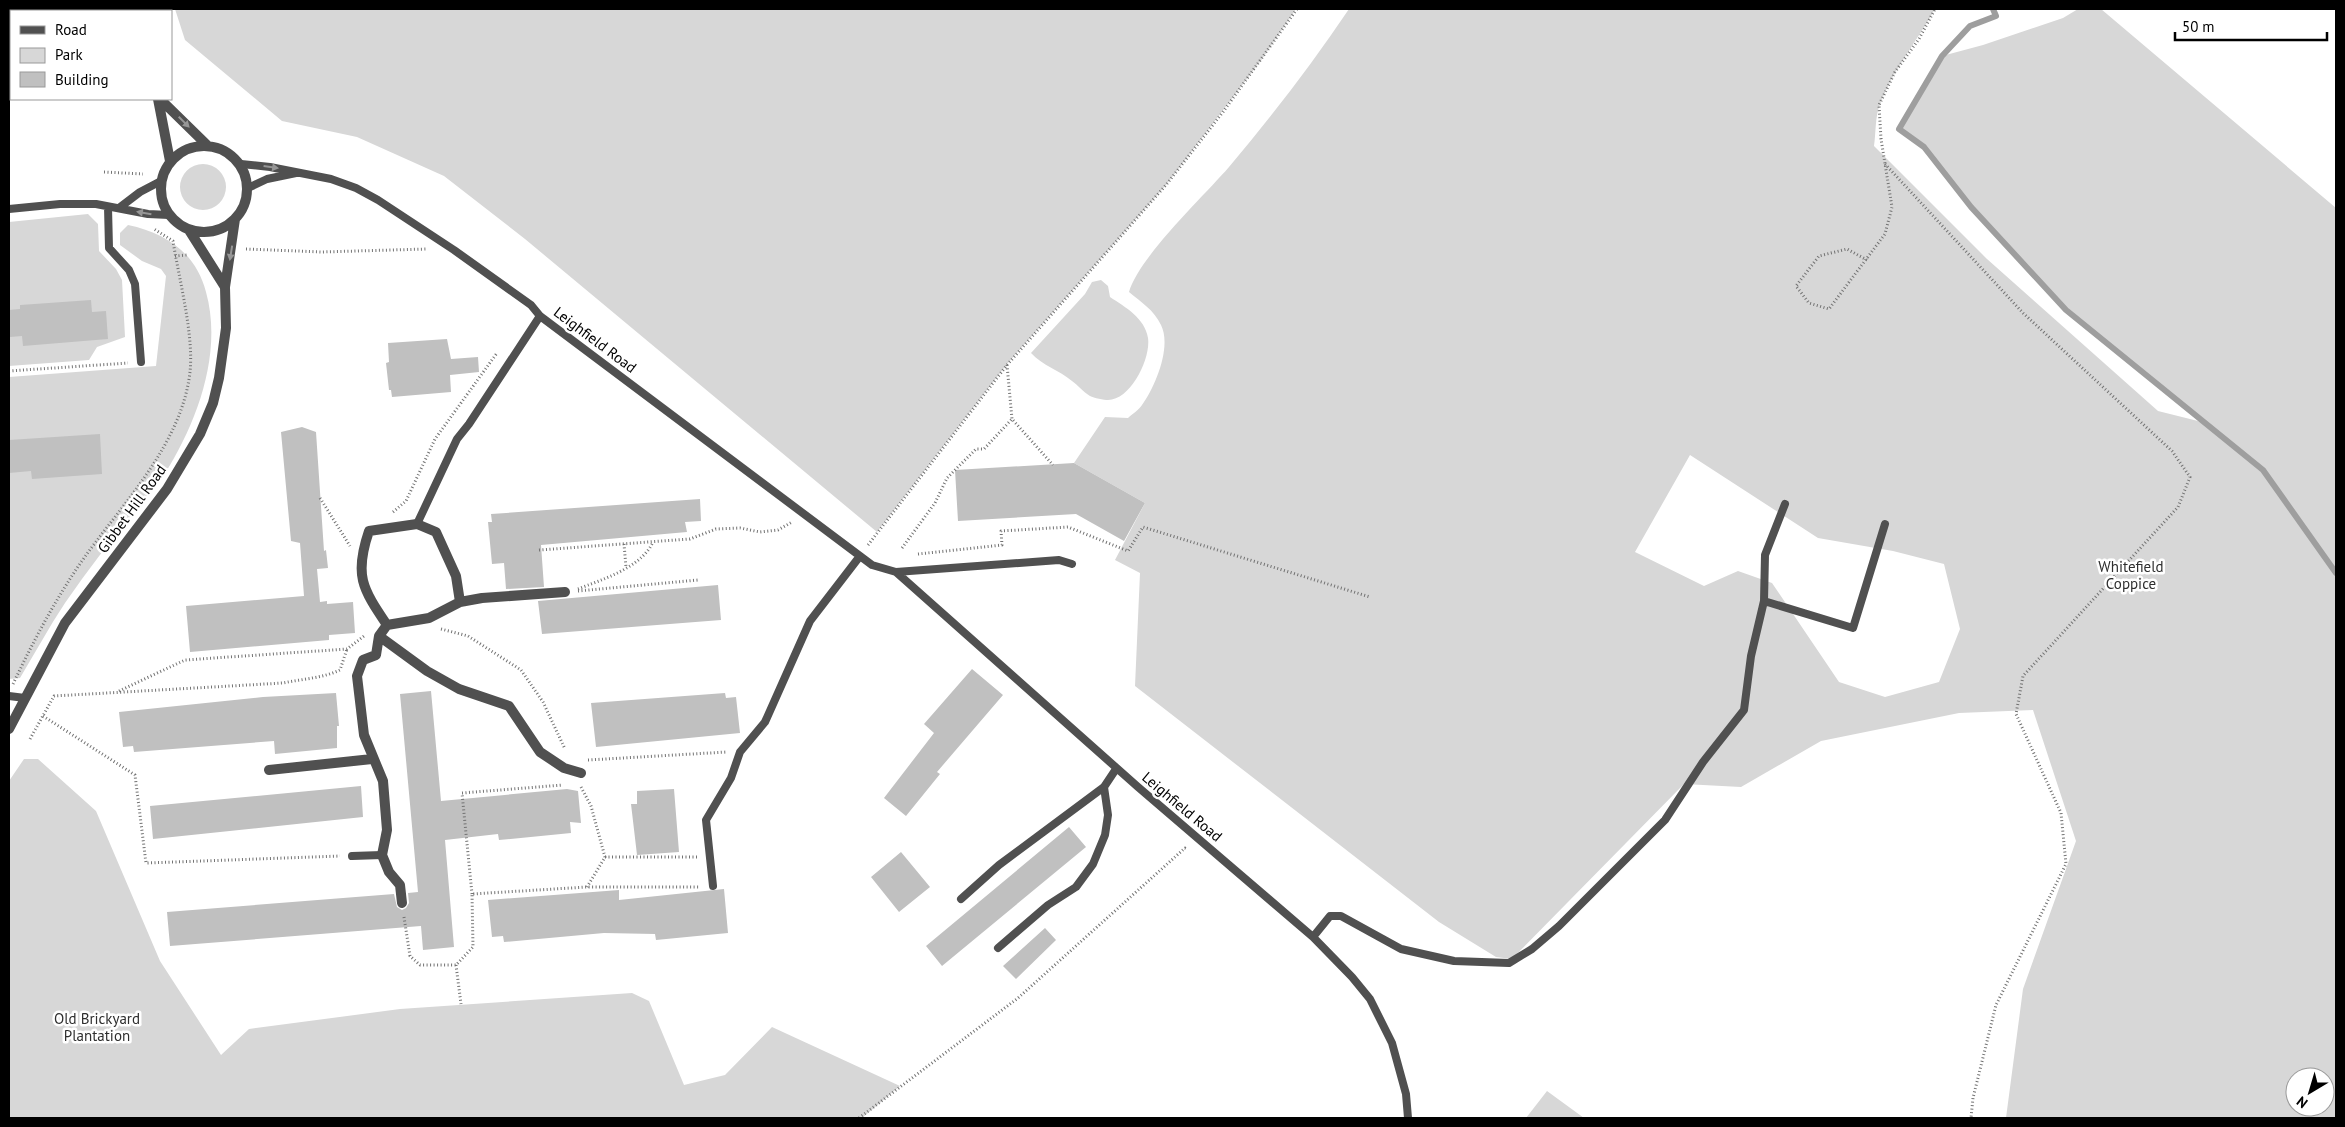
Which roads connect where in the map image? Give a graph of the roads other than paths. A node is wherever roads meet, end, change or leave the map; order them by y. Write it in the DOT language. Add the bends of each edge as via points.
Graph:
graph roads {
  1 [pos="159,100"];
  2 [pos="160,100"];
  3 [pos="207,145"];
  4 [pos="170,161"];
  5 [pos="241,164"];
  6 [pos="300,172"];
  7 [pos="161,181"];
  8 [pos="248,188"];
  9 [pos="108,208"];
  10 [pos="119,208"];
  11 [pos="9,209"];
  12 [pos="170,216"];
  13 [pos="236,219"];
  14 [pos="189,230"];
  15 [pos="225,288"];
  16 [pos="540,316"];
  17 [pos="141,362"];
  18 [pos="1785,504"];
  19 [pos="417,524"];
  20 [pos="1885,524"];
  21 [pos="860,556"];
  22 [pos="1072,564"];
  23 [pos="896,572"];
  24 [pos="565,592"];
  25 [pos="1764,601"];
  26 [pos="460,602"];
  27 [pos="387,625"];
  28 [pos="379,636"];
  29 [pos="9,696"];
  30 [pos="25,698"];
  31 [pos="9,730"];
  32 [pos="372,759"];
  33 [pos="1116,768"];
  34 [pos="269,770"];
  35 [pos="581,773"];
  36 [pos="1104,788"];
  37 [pos="382,855"];
  38 [pos="352,856"];
  39 [pos="713,886"];
  40 [pos="961,898"];
  41 [pos="402,903"];
  42 [pos="1313,938"];
  43 [pos="998,948"];
  44 [pos="1408,1118"];
  1 -- 4 [label="street"];
  2 -- 3 [label="street, one-way"];
  3 -- 4 [label="street" via="180,151"];
  3 -- 5 [label="street" via="220,148"];
  4 -- 7 [label="street"];
  5 -- 6 [label="lane, Leighfield Road, one-way"];
  5 -- 8 [label="street"];
  6 -- 8 [label="lane, Leighfield Road"];
  6 -- 16 [label="lane, Leighfield Road" via="331,179 378,200 531,305"];
  7 -- 10 [label="lane"];
  7 -- 12 [label="street" via="162,199"];
  8 -- 13 [label="street" via="245,205"];
  9 -- 10 [label="lane"];
  9 -- 11 [label="lane" via="96,204 60,204"];
  9 -- 17 [label="lane" via="109,248 129,270 135,284"];
  12 -- 10 [label="lane, one-way"];
  12 -- 14 [label="street"];
  13 -- 14 [label="street" via="214,231"];
  13 -- 15 [label="street, Gibbet Hill Road, one-way"];
  14 -- 15 [label="street, Gibbet Hill Road"];
  15 -- 30 [label="street, Gibbet Hill Road" via="226,328 219,378 200,434 168,489 65,624"];
  16 -- 19 [label="lane" via="458,437"];
  16 -- 21 [label="lane, Leighfield Road"];
  18 -- 25 [label="lane" via="1765,555"];
  19 -- 26 [label="street" via="436,532 456,576"];
  19 -- 27 [label="street" via="369,531 362,554 361,571 366,595"];
  20 -- 25 [label="lane" via="1853,628"];
  21 -- 23 [label="lane, Leighfield Road" via="872,565"];
  21 -- 39 [label="lane" via="810,621 765,722 740,752 732,778 706,820"];
  22 -- 23 [label="lane" via="1059,560"];
  23 -- 33 [label="lane, Leighfield Road"];
  24 -- 26 [label="street"];
  25 -- 42 [label="lane" via="1751,656 1744,710 1703,762 1664,820 1532,949 1509,964 1454,961 1401,949 1341,916 1330,916"];
  26 -- 27 [label="street" via="429,618"];
  27 -- 28 [label="street"];
  28 -- 32 [label="street" via="376,655 363,660 357,676 364,735"];
  28 -- 35 [label="street" via="427,672 459,689 509,706 540,752 564,768"];
  29 -- 30 [label="lane"];
  30 -- 31 [label="street, Gibbet Hill Road"];
  32 -- 34 [label="street"];
  32 -- 37 [label="street" via="383,781 386,830"];
  33 -- 36 [label="lane"];
  33 -- 42 [label="lane, Leighfield Road"];
  36 -- 40 [label="lane" via="999,865"];
  36 -- 43 [label="lane" via="1108,815 1105,835 1093,864 1076,887 1048,905"];
  37 -- 38 [label="lane"];
  37 -- 41 [label="street" via="389,872 400,884"];
  42 -- 44 [label="lane, Leighfield Road" via="1352,977 1382,1021 1401,1068"];
}
